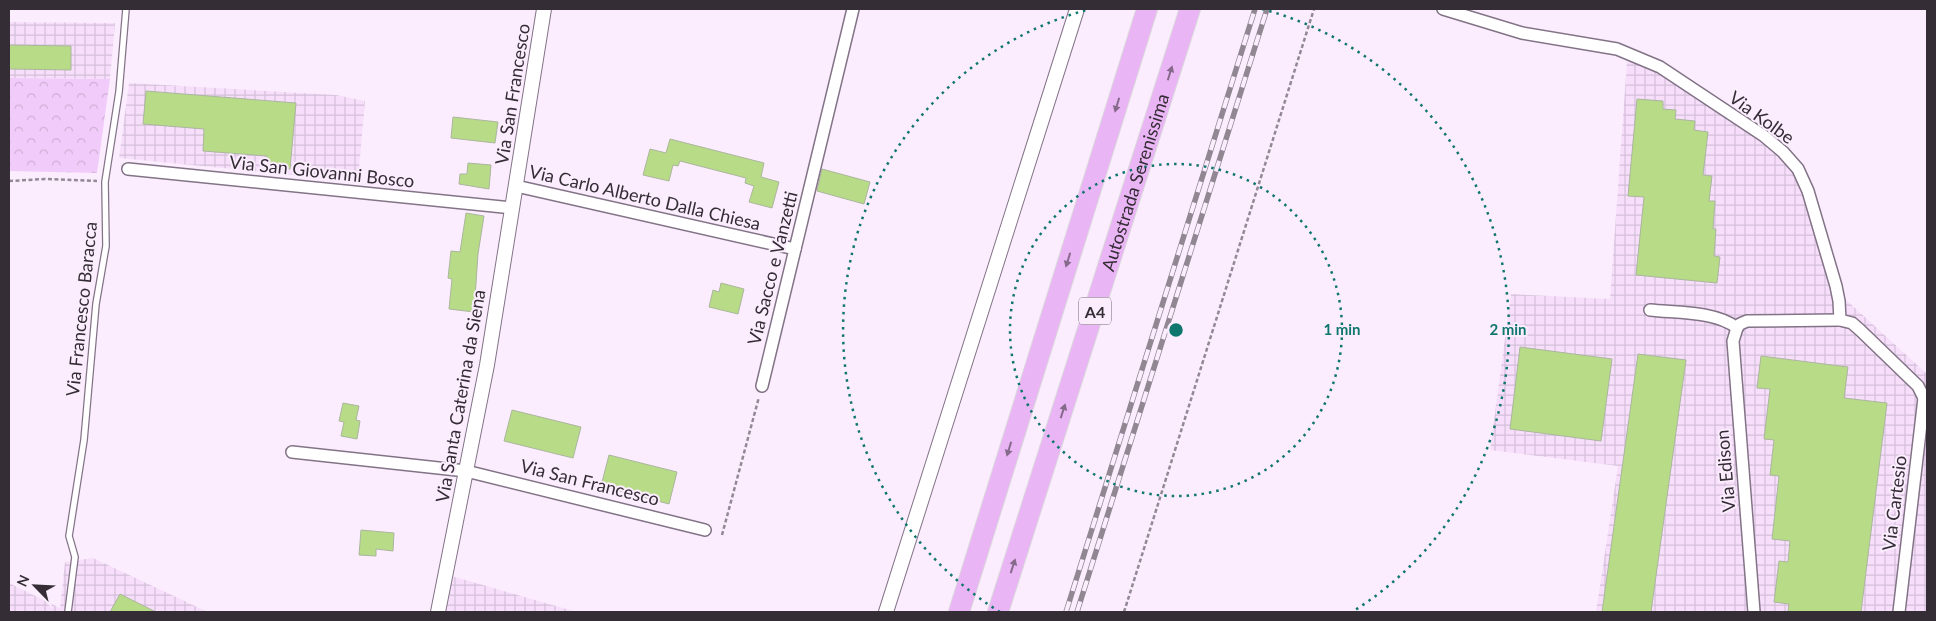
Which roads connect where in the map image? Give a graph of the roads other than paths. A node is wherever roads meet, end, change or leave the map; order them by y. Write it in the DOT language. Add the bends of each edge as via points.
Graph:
graph roads {
  1 [pos="126,9"];
  2 [pos="544,9"];
  3 [pos="853,9"];
  4 [pos="1077,9"];
  5 [pos="1147,9"];
  6 [pos="1190,9"];
  7 [pos="1443,9"];
  8 [pos="128,169"];
  9 [pos="516,186"];
  10 [pos="512,208"];
  11 [pos="795,249"];
  12 [pos="1650,310"];
  13 [pos="1840,320"];
  14 [pos="1737,328"];
  15 [pos="762,386"];
  16 [pos="1926,398"];
  17 [pos="292,452"];
  18 [pos="466,471"];
  19 [pos="705,530"];
  20 [pos="68,612"];
  21 [pos="438,612"];
  22 [pos="886,612"];
  23 [pos="959,612"];
  24 [pos="998,612"];
  25 [pos="1754,612"];
  26 [pos="1899,612"];
  1 -- 20 [label="lane, Via Francesco Baracca" via="119,92 105,182 106,246 96,304 84,440 69,536 74,557"];
  2 -- 9 [label="street, Via San Francesco"];
  3 -- 11 [label="street, Via Sacco e Vanzetti"];
  4 -- 22 [label="street"];
  5 -- 23 [label="highway, A4, one-way"];
  24 -- 6 [label="highway, Autostrada Serenissima / A4, one-way"];
  7 -- 13 [label="street, Via Kolbe" via="1522,33 1617,49 1646,60 1773,144 1791,160 1804,180 1836,286"];
  8 -- 10 [label="street, Via San Giovanni Bosco"];
  9 -- 10 [label="street, Via Santa Caterina da Siena"];
  9 -- 11 [label="street, Via Carlo Alberto Dalla Chiesa"];
  10 -- 18 [label="street, Via Santa Caterina da Siena"];
  11 -- 15 [label="street, Via Sacco e Vanzetti"];
  12 -- 14 [label="street" via="1718,318"];
  13 -- 14 [label="street" via="1747,321"];
  13 -- 16 [label="street" via="1852,323 1860,330 1918,386"];
  14 -- 25 [label="street, Via Edison" via="1732,341"];
  16 -- 26 [label="street, Via Cartesio"];
  17 -- 18 [label="street, Via San Francesco"];
  18 -- 19 [label="street, Via San Francesco"];
  18 -- 21 [label="street, Via Santa Caterina da Siena"];
}
